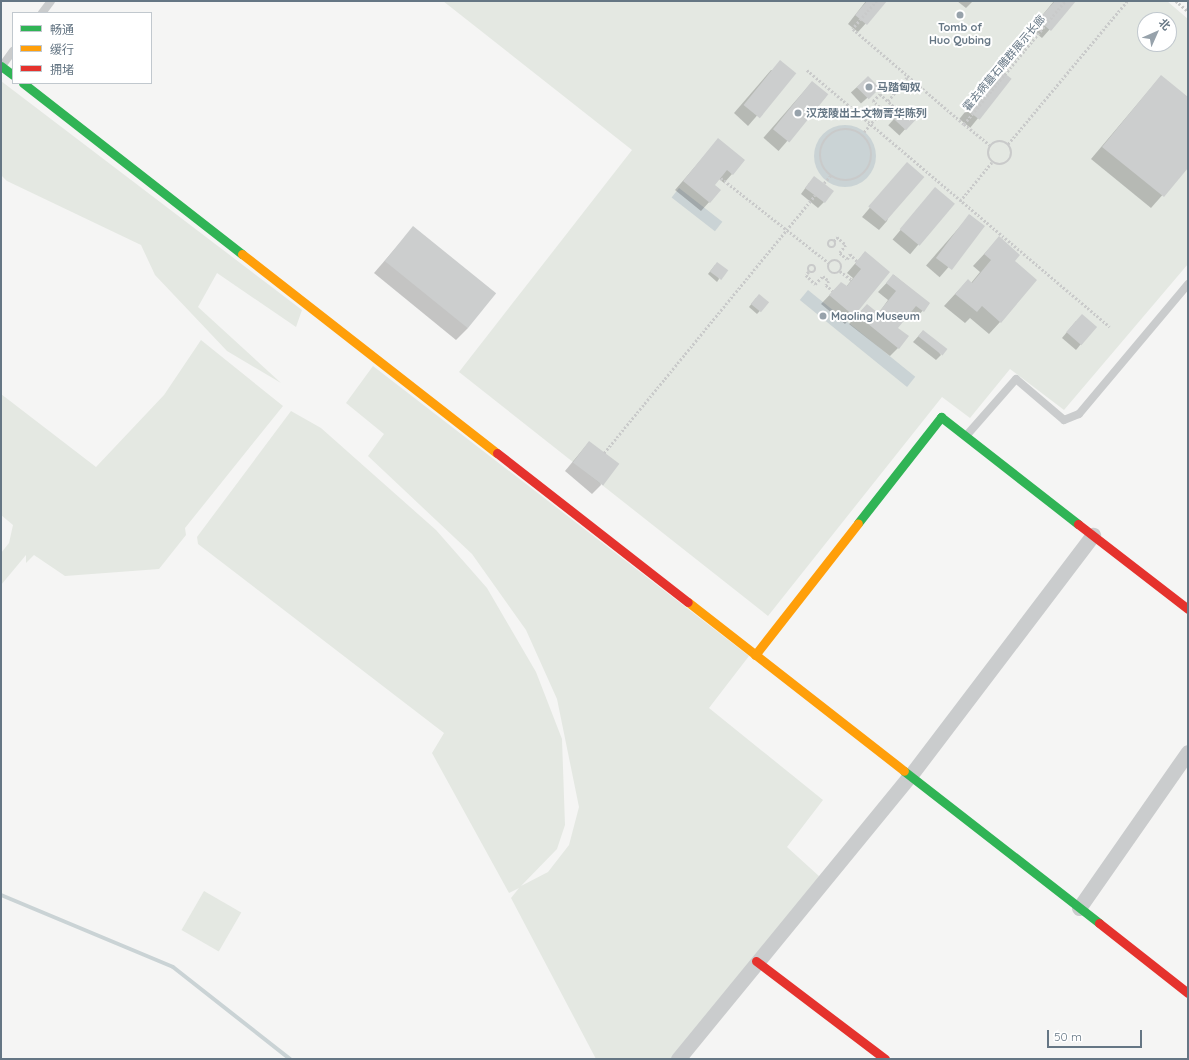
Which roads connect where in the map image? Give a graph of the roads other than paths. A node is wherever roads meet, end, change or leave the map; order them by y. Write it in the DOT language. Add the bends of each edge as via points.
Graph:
graph roads {
  1 [pos="51,1"];
  2 [pos="43,12"];
  3 [pos="12,52"];
  4 [pos="1,66"];
  5 [pos="12,74"];
  6 [pos="24,84"];
  7 [pos="1188,284"];
  8 [pos="966,436"];
  9 [pos="1093,536"];
  10 [pos="1188,609"];
  11 [pos="755,655"];
  12 [pos="1188,752"];
  13 [pos="910,776"];
  14 [pos="1079,908"];
  15 [pos="756,961"];
  16 [pos="1188,993"];
  17 [pos="678,1059"];
  18 [pos="885,1059"];
  1 -- 2 [label="lane"];
  3 -- 4 [label="lane"];
  4 -- 5 [label="street"];
  6 -- 11 [label="street"];
  7 -- 8 [label="lane" via="1079,414 1064,420 1016,379"];
  8 -- 9 [label="street"];
  8 -- 11 [label="street" via="941,417"];
  9 -- 10 [label="street"];
  9 -- 13 [label="street"];
  11 -- 13 [label="street"];
  12 -- 14 [label="street"];
  13 -- 14 [label="street"];
  13 -- 15 [label="street"];
  14 -- 16 [label="street"];
  15 -- 17 [label="street"];
  15 -- 18 [label="street"];
}
